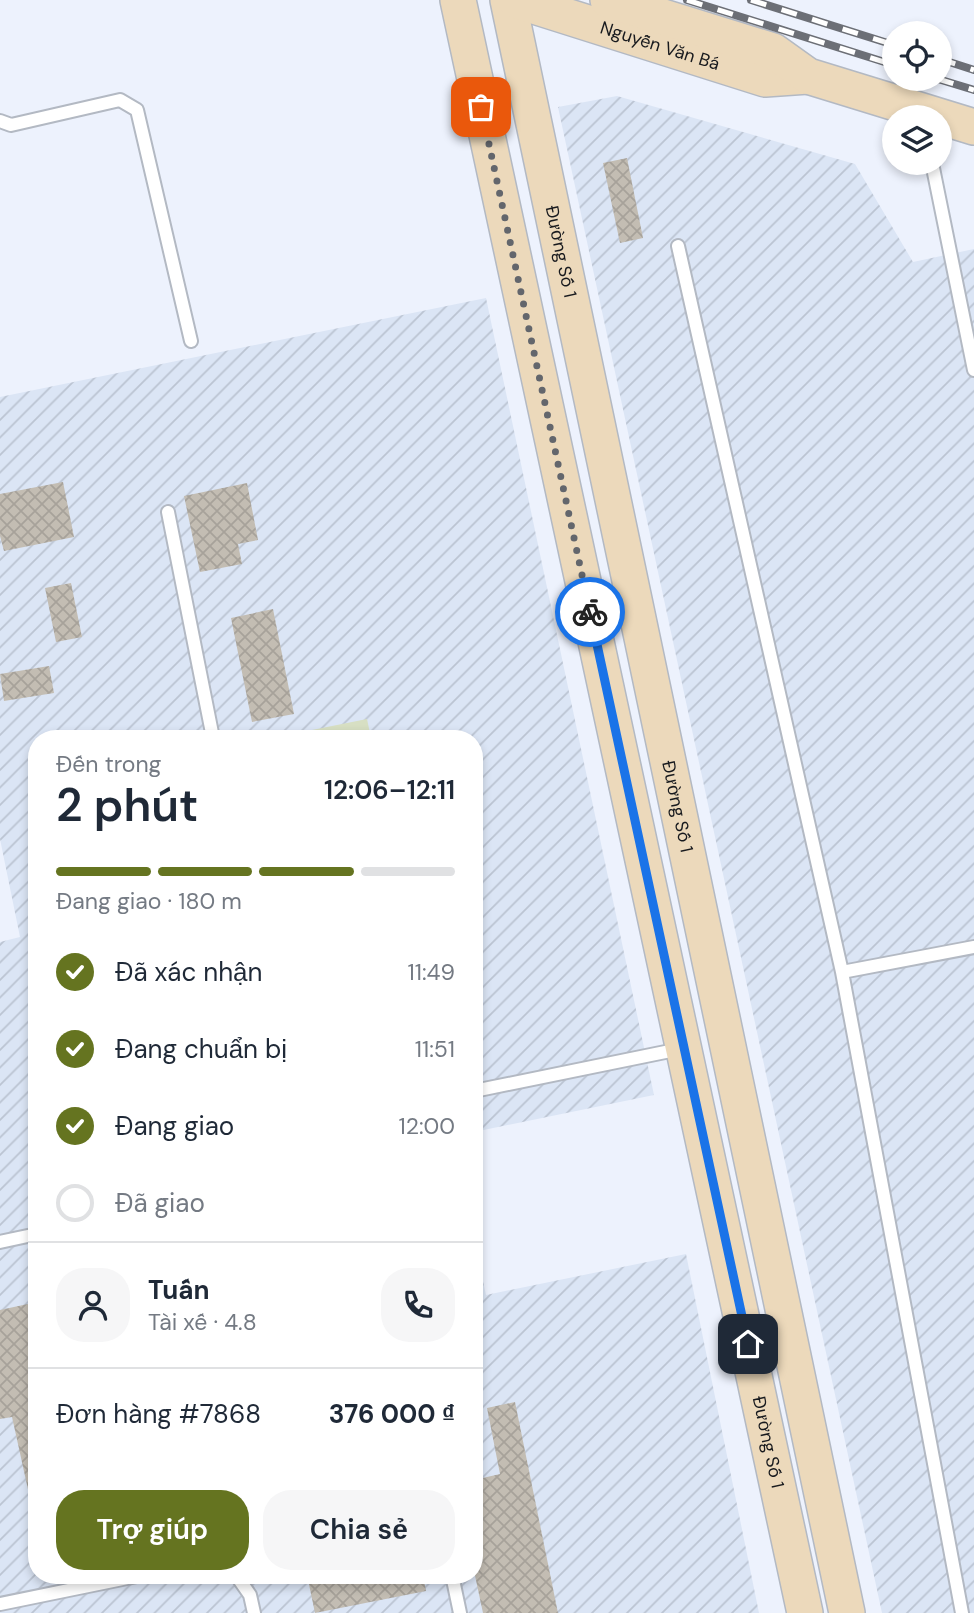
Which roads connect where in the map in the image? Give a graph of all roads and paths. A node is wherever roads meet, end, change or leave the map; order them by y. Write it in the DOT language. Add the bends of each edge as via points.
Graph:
graph roads {
  1 [pos="458,0"];
  2 [pos="508,0"];
  3 [pos="515,0"];
  4 [pos="608,0"];
  5 [pos="808,75"];
  6 [pos="896,105"];
  7 [pos="0,121"];
  8 [pos="952,122"];
  9 [pos="974,127"];
  10 [pos="934,175"];
  11 [pos="678,246"];
  12 [pos="191,341"];
  13 [pos="974,370"];
  14 [pos="168,512"];
  15 [pos="211,730"];
  16 [pos="974,947"];
  17 [pos="842,972"];
  18 [pos="684,1048"];
  19 [pos="483,1089"];
  20 [pos="28,1236"];
  21 [pos="0,1242"];
  22 [pos="98,1584"];
  23 [pos="242,1584"];
  24 [pos="454,1584"];
  25 [pos="0,1604"];
  26 [pos="254,1613"];
  27 [pos="460,1613"];
  28 [pos="806,1613"];
  29 [pos="847,1613"];
  30 [pos="962,1613"];
  1 -- 18 [label="main road, Đường Số 1"];
  2 -- 29 [label="main road, Đường Số 1"];
  3 -- 5 [label="main road, Nguyễn Văn Bá" via="765,79"];
  4 -- 5 [label="main road, Nguyễn Văn Bá" via="773,51"];
  5 -- 6 [label="main road, Nguyễn Văn Bá"];
  7 -- 12 [label="lane" via="11,125 120,100 137,110"];
  8 -- 9 [label="main road, Nguyễn Văn Bá"];
  10 -- 13 [label="lane"];
  11 -- 17 [label="lane"];
  14 -- 15 [label="lane"];
  16 -- 17 [label="lane"];
  17 -- 30 [label="lane"];
  18 -- 19 [label="lane"];
  18 -- 28 [label="main road, Đường Số 1"];
  20 -- 21 [label="lane"];
  22 -- 25 [label="lane"];
  23 -- 26 [label="lane"];
  24 -- 27 [label="lane"];
}
